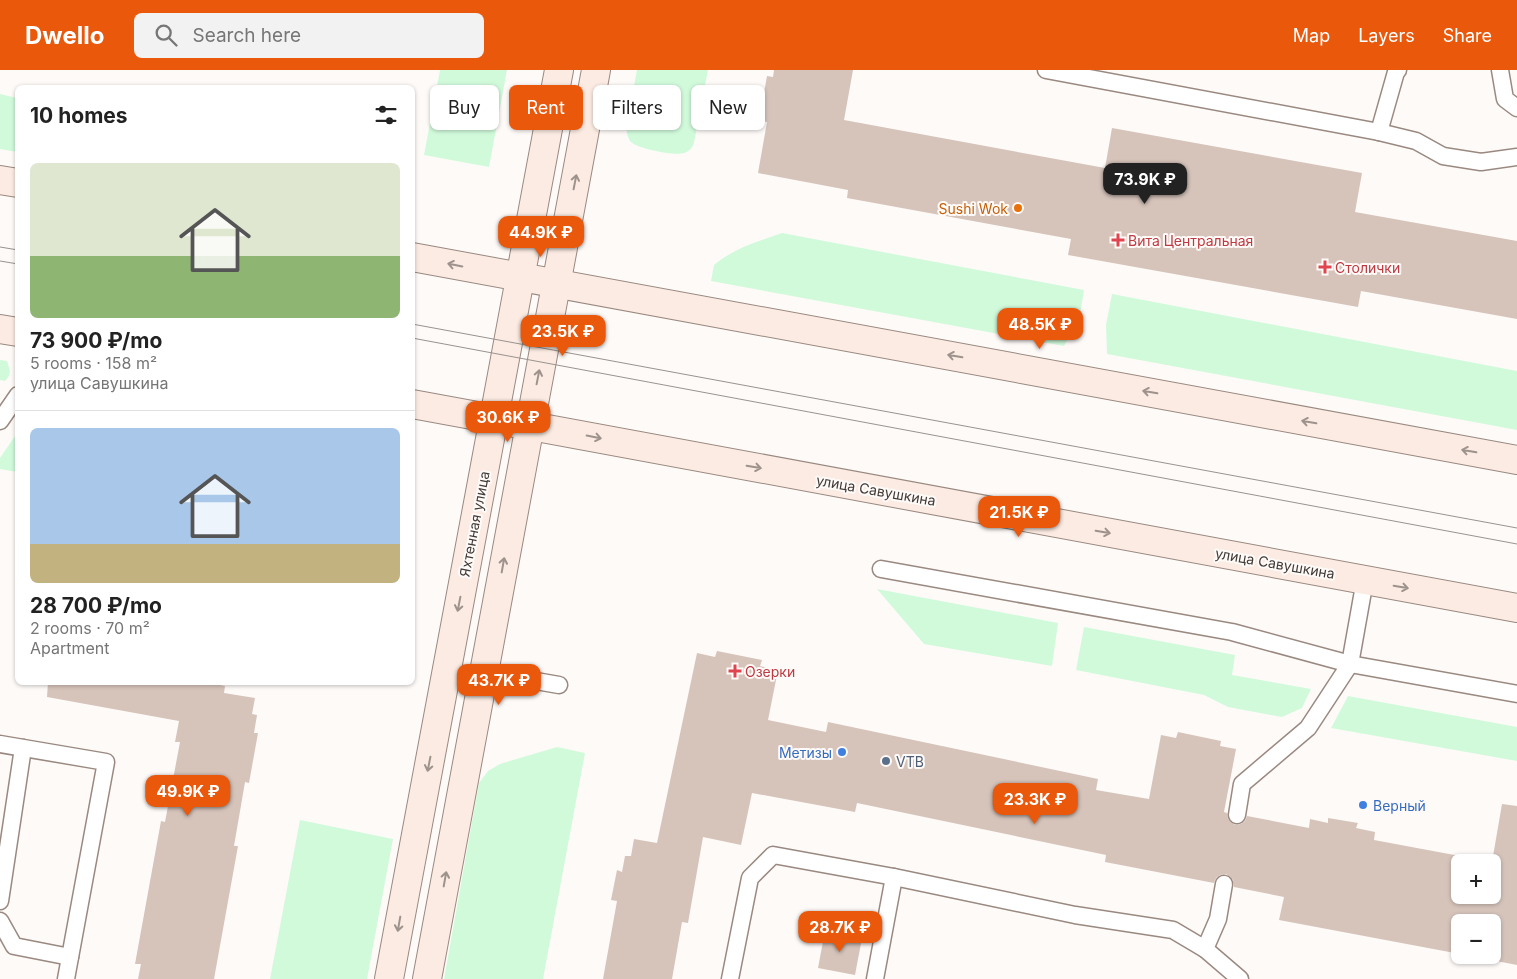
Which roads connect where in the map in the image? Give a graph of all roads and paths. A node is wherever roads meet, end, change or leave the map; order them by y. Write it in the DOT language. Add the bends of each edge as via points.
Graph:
graph roads {
  1 [pos="559,70"];
  2 [pos="596,70"];
  3 [pos="1046,70"];
  4 [pos="1398,70"];
  5 [pos="1500,70"];
  6 [pos="1517,108"];
  7 [pos="1379,132"];
  8 [pos="1517,157"];
  9 [pos="0,180"];
  10 [pos="15,182"];
  11 [pos="415,257"];
  12 [pos="521,277"];
  13 [pos="556,282"];
  14 [pos="0,329"];
  15 [pos="15,332"];
  16 [pos="15,399"];
  17 [pos="415,405"];
  18 [pos="1,418"];
  19 [pos="494,419"];
  20 [pos="529,425"];
  21 [pos="1517,460"];
  22 [pos="881,569"];
  23 [pos="1365,580"];
  24 [pos="1517,608"];
  25 [pos="1350,664"];
  26 [pos="484,672"];
  27 [pos="559,685"];
  28 [pos="1517,694"];
  29 [pos="0,744"];
  30 [pos="23,748"];
  31 [pos="1237,815"];
  32 [pos="894,877"];
  33 [pos="1224,884"];
  34 [pos="0,901"];
  35 [pos="0,921"];
  36 [pos="1205,949"];
  37 [pos="70,957"];
  38 [pos="66,979"];
  39 [pos="389,979"];
  40 [pos="427,979"];
  41 [pos="730,979"];
  42 [pos="875,979"];
  43 [pos="1240,979"];
  1 -- 12 [label="main road, Яхтенная улица"];
  13 -- 2 [label="main road, one-way"];
  3 -- 7 [label="lane"];
  4 -- 7 [label="lane"];
  5 -- 6 [label="lane" via="1505,99"];
  7 -- 8 [label="lane" via="1416,141 1443,156 1481,162"];
  9 -- 10 [label="main road"];
  12 -- 11 [label="main road, one-way"];
  12 -- 13 [label="main road"];
  12 -- 19 [label="main road, Яхтенная улица"];
  20 -- 13 [label="main road, one-way"];
  21 -- 13 [label="main road, one-way"];
  14 -- 15 [label="main road"];
  16 -- 18 [label="lane"];
  17 -- 19 [label="main road, улица Савушкина"];
  19 -- 20 [label="main road, улица Савушкина"];
  19 -- 39 [label="main road, Яхтенная улица, one-way"];
  20 -- 23 [label="main road, улица Савушкина, one-way"];
  26 -- 20 [label="main road, one-way"];
  22 -- 25 [label="lane" via="1232,632"];
  23 -- 24 [label="main road, улица Савушкина, one-way"];
  23 -- 25 [label="lane"];
  25 -- 28 [label="lane"];
  25 -- 31 [label="lane" via="1308,728 1242,784"];
  26 -- 27 [label="lane"];
  40 -- 26 [label="main road, one-way"];
  29 -- 30 [label="lane"];
  30 -- 34 [label="lane"];
  30 -- 37 [label="lane" via="106,762"];
  32 -- 36 [label="lane" via="1075,915 1173,930"];
  32 -- 41 [label="lane" via="773,855 750,878"];
  32 -- 42 [label="lane"];
  33 -- 36 [label="lane" via="1218,919"];
  35 -- 37 [label="lane" via="14,946"];
  36 -- 43 [label="lane"];
  37 -- 38 [label="lane"];
}
